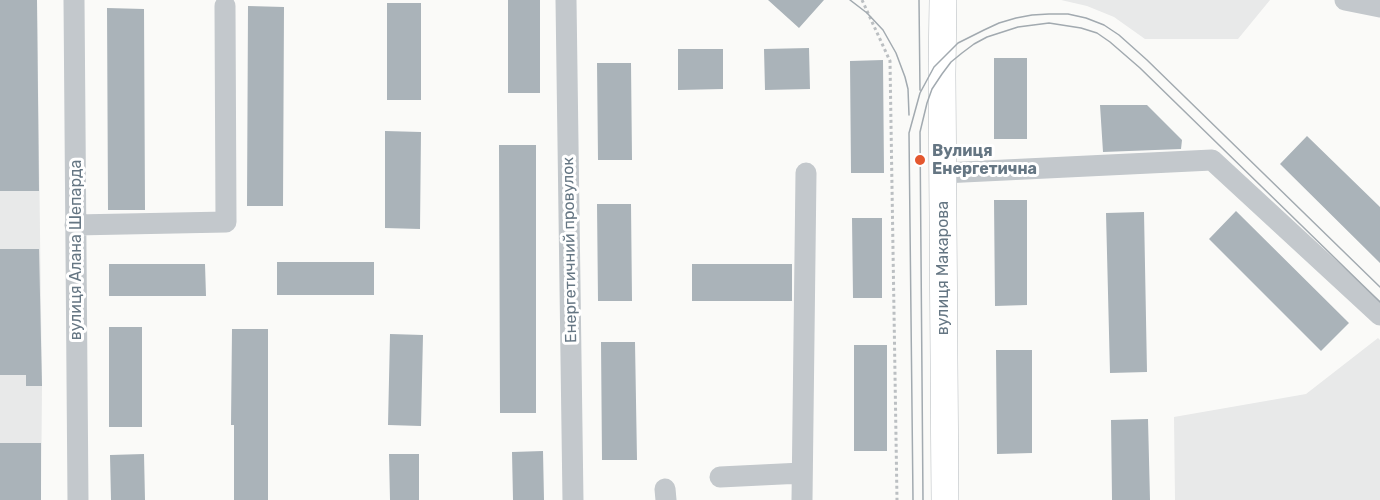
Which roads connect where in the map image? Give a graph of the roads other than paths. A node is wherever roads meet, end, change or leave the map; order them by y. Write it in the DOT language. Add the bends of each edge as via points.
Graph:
graph roads {
  1 [pos="74,0"];
  2 [pos="566,0"];
  3 [pos="942,0"];
  4 [pos="1345,0"];
  5 [pos="225,6"];
  6 [pos="1380,7"];
  7 [pos="806,173"];
  8 [pos="943,173"];
  9 [pos="75,225"];
  10 [pos="1380,315"];
  11 [pos="802,473"];
  12 [pos="720,477"];
  13 [pos="78,500"];
  14 [pos="573,500"];
  15 [pos="802,500"];
  16 [pos="945,500"];
  1 -- 9 [label="street, вулиця Алана Шепарда"];
  2 -- 14 [label="street, Енергетичний провулок"];
  3 -- 8 [label="main road, вулиця Макарова"];
  4 -- 6 [label="street"];
  5 -- 9 [label="street" via="226,222"];
  7 -- 11 [label="street"];
  8 -- 10 [label="street" via="1212,160"];
  8 -- 16 [label="main road, вулиця Макарова"];
  9 -- 13 [label="street, вулиця Алана Шепарда"];
  11 -- 12 [label="street"];
  11 -- 15 [label="street"];
}
